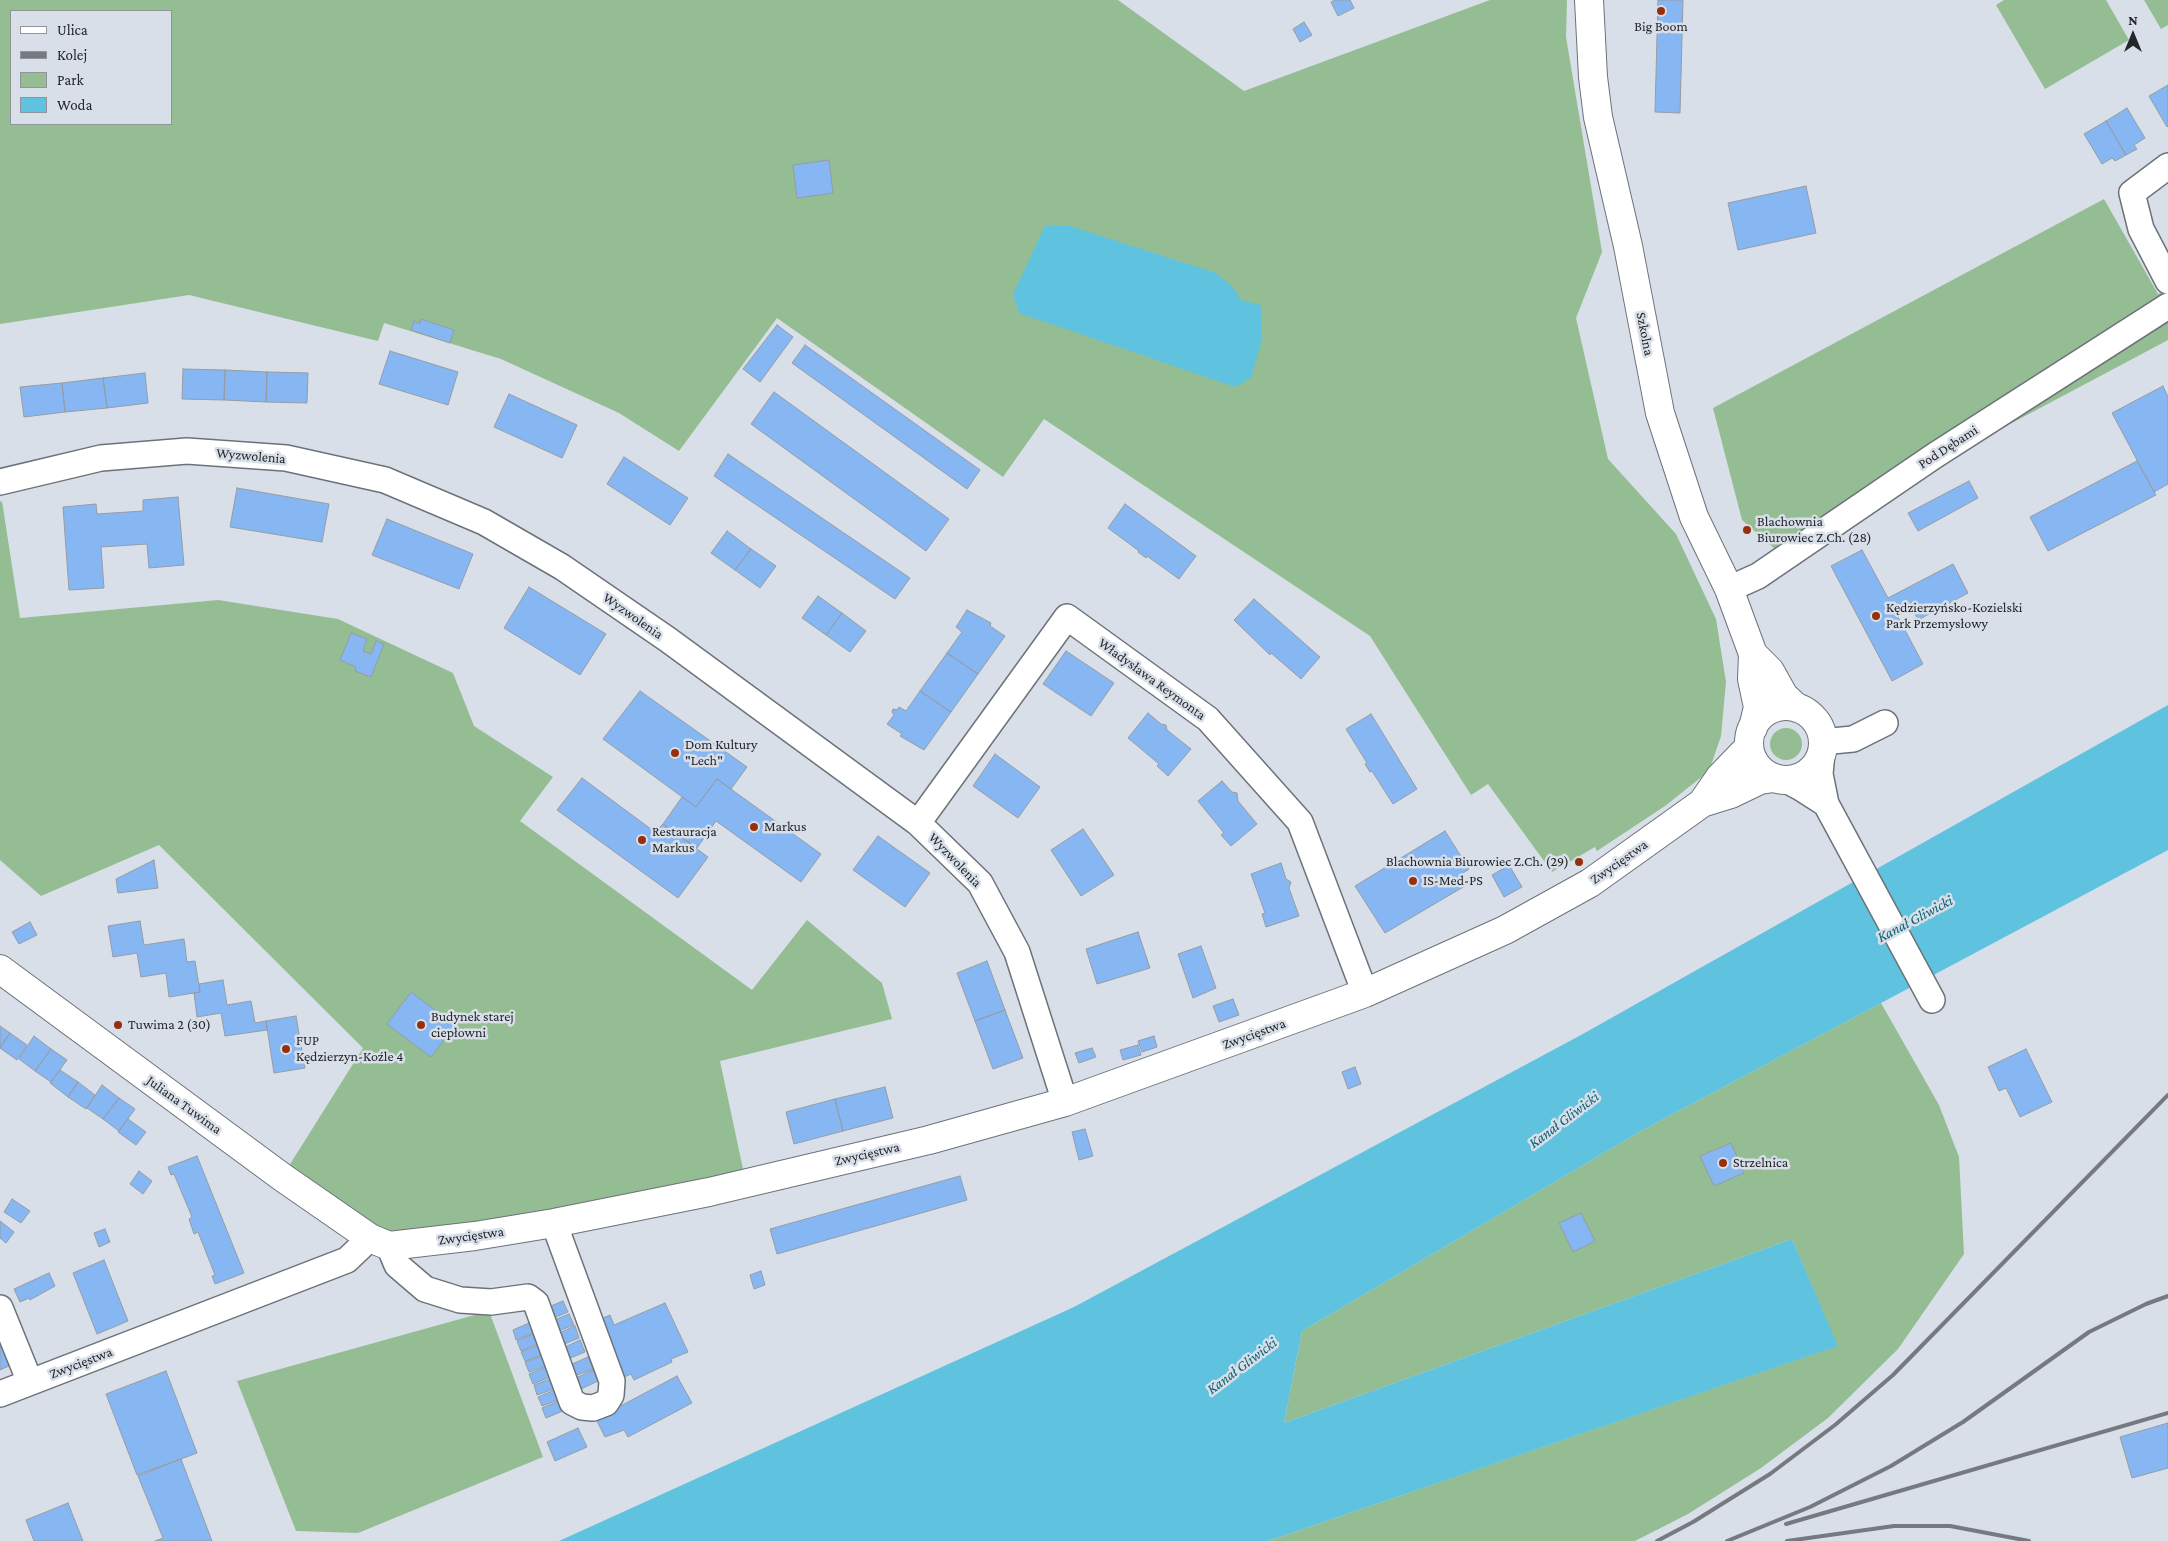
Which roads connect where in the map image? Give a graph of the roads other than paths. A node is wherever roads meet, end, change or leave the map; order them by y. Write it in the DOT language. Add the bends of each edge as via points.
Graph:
graph roads {
  1 [pos="1589,0"];
  2 [pos="2168,166"];
  3 [pos="2168,281"];
  4 [pos="2168,306"];
  5 [pos="0,482"];
  6 [pos="1729,589"];
  7 [pos="1753,654"];
  8 [pos="1797,708"];
  9 [pos="1885,723"];
  10 [pos="1751,737"];
  11 [pos="1822,746"];
  12 [pos="1780,779"];
  13 [pos="1702,804"];
  14 [pos="1826,804"];
  15 [pos="918,823"];
  16 [pos="0,969"];
  17 [pos="1364,993"];
  18 [pos="1930,996"];
  19 [pos="1065,1102"];
  20 [pos="554,1223"];
  21 [pos="380,1242"];
  22 [pos="0,1308"];
  23 [pos="30,1382"];
  24 [pos="0,1394"];
  1 -- 6 [label="street, Szkolna" via="1598,118 1628,246 1660,413 1694,517"];
  2 -- 3 [label="street" via="2132,193 2141,229"];
  4 -- 6 [label="street, Pod Dębami" via="1934,456 1758,576"];
  5 -- 15 [label="street, Wyzwolenia" via="101,458 187,451 286,458 385,480 484,522 562,567 667,639"];
  6 -- 7 [label="street, Szkolna"];
  7 -- 8 [label="street, Szkolna"];
  7 -- 10 [label="street, Szkolna" via="1752,679 1758,707"];
  8 -- 10 [label="street" via="1777,708 1767,712"];
  8 -- 11 [label="street" via="1814,720"];
  9 -- 11 [label="street" via="1853,739 1832,741"];
  10 -- 12 [label="street" via="1756,766"];
  10 -- 13 [label="street, Zwycięstwa"];
  11 -- 12 [label="street" via="1817,763 1809,772 1798,778"];
  11 -- 14 [label="street" via="1820,774"];
  12 -- 13 [label="street, Zwycięstwa" via="1760,780"];
  12 -- 14 [label="street" via="1802,788"];
  13 -- 17 [label="street, Zwycięstwa" via="1590,883 1505,930"];
  14 -- 18 [label="street"];
  15 -- 17 [label="street, Władysława Reymonta" via="1067,617 1208,719 1300,822"];
  15 -- 19 [label="street, Wyzwolenia" via="980,883 1017,952"];
  16 -- 21 [label="street, Juliana Tuwima" via="282,1177"];
  17 -- 19 [label="street, Zwycięstwa"];
  19 -- 20 [label="street, Zwycięstwa" via="929,1140 709,1192"];
  20 -- 21 [label="street, Zwycięstwa" via="475,1236"];
  20 -- 21 [label="street" via="612,1381 611,1395 606,1403 593,1408 572,1402 536,1303 528,1297 491,1302 460,1300 425,1289 397,1265"];
  21 -- 23 [label="street, Zwycięstwa" via="347,1260"];
  22 -- 23 [label="street"];
  23 -- 24 [label="street, Zwycięstwa"];
}
